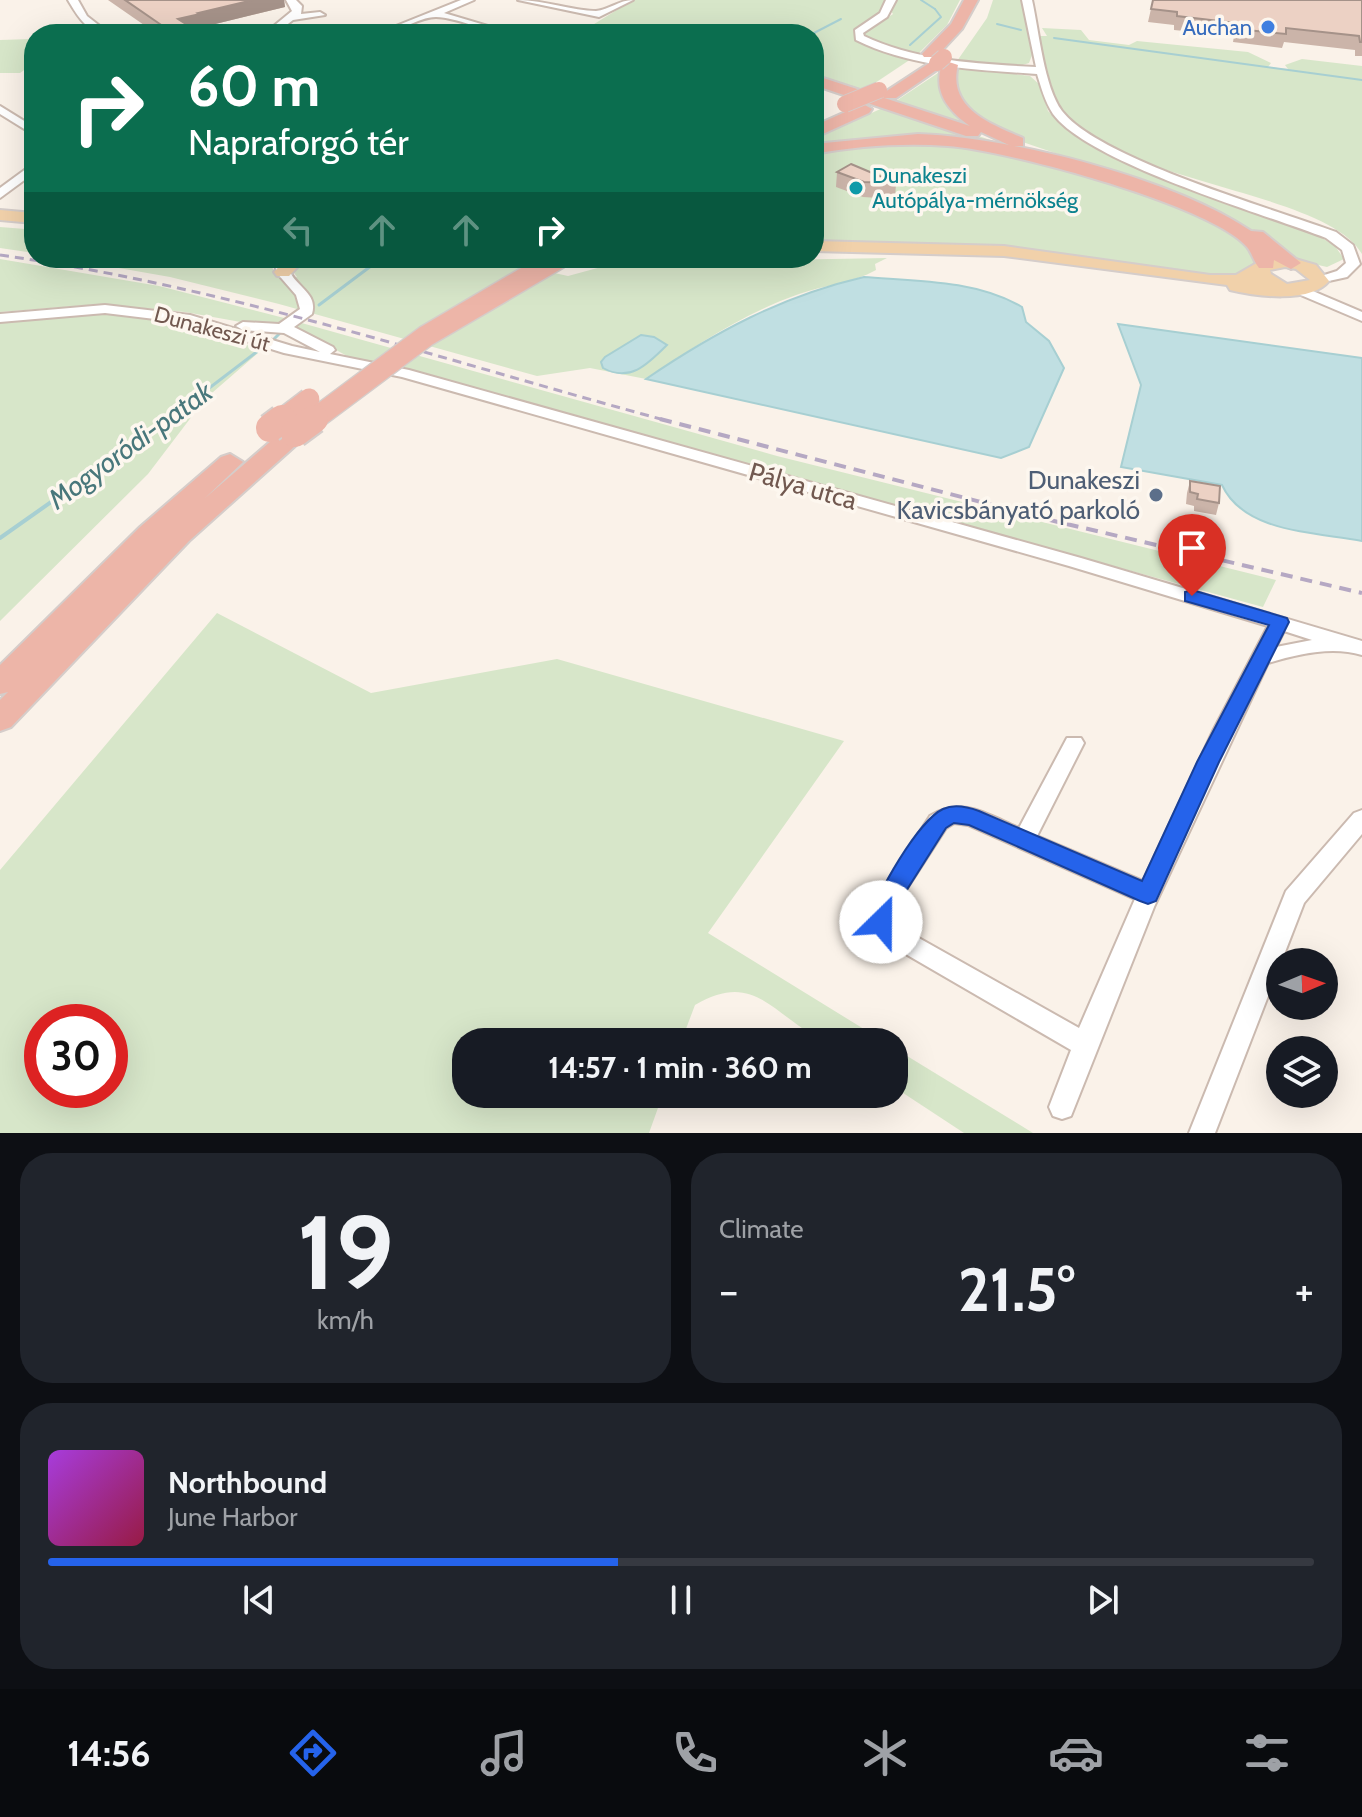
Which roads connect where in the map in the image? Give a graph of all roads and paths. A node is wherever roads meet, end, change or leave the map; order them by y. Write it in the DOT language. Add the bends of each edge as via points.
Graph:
graph roads {
  1 [pos="73,0"];
  2 [pos="291,0"];
  3 [pos="469,0"];
  4 [pos="523,0"];
  5 [pos="628,0"];
  6 [pos="891,0"];
  7 [pos="971,0"];
  8 [pos="987,0"];
  9 [pos="1027,0"];
  10 [pos="436,14"];
  11 [pos="320,15"];
  12 [pos="293,17"];
  13 [pos="91,24"];
  14 [pos="283,24"];
  15 [pos="408,24"];
  16 [pos="473,24"];
  17 [pos="936,59"];
  18 [pos="1042,65"];
  19 [pos="824,83"];
  20 [pos="853,106"];
  21 [pos="0,109"];
  22 [pos="824,113"];
  23 [pos="824,119"];
  24 [pos="24,125"];
  25 [pos="824,126"];
  26 [pos="824,148"];
  27 [pos="1094,171"];
  28 [pos="24,175"];
  29 [pos="0,194"];
  30 [pos="0,215"];
  31 [pos="24,217"];
  32 [pos="824,246"];
  33 [pos="1041,255"];
  34 [pos="1265,260"];
  35 [pos="286,268"];
  36 [pos="514,268"];
  37 [pos="542,268"];
  38 [pos="1308,277"];
  39 [pos="1280,287"];
  40 [pos="1362,315"];
  41 [pos="0,318"];
  42 [pos="190,319"];
  43 [pos="286,327"];
  44 [pos="344,359"];
  45 [pos="283,430"];
  46 [pos="1270,640"];
  47 [pos="1357,646"];
  48 [pos="0,683"];
  49 [pos="0,719"];
  50 [pos="1074,743"];
  51 [pos="1362,819"];
  52 [pos="1024,840"];
  53 [pos="1148,894"];
  54 [pos="1084,1044"];
  55 [pos="1062,1107"];
  56 [pos="1202,1133"];
  1 -- 13 [label="street"];
  2 -- 12 [label="street" via="297,6"];
  3 -- 10 [label="street"];
  4 -- 5 [label="street" via="599,14"];
  6 -- 17 [label="street" via="889,10 857,35 875,46"];
  7 -- 17 [label="highway"];
  8 -- 17 [label="highway" via="966,37"];
  9 -- 18 [label="street"];
  10 -- 15 [label="street"];
  10 -- 16 [label="street"];
  11 -- 12 [label="street"];
  12 -- 14 [label="street"];
  17 -- 18 [label="street" via="1015,70"];
  17 -- 20 [label="highway"];
  17 -- 27 [label="highway" via="947,91 964,113 1013,140"];
  18 -- 38 [label="street" via="1056,111 1083,136 1127,158 1331,235 1348,248 1353,264 1349,269"];
  19 -- 27 [label="highway"];
  20 -- 22 [label="highway"];
  20 -- 23 [label="highway"];
  20 -- 25 [label="highway"];
  21 -- 24 [label="street"];
  26 -- 27 [label="highway" via="876,140 953,141"];
  27 -- 34 [label="highway" via="1191,202"];
  28 -- 29 [label="street"];
  30 -- 31 [label="main road"];
  32 -- 33 [label="main road"];
  33 -- 34 [label="main road" via="1210,280 1238,280"];
  33 -- 39 [label="main road" via="1182,281"];
  34 -- 38 [label="highway"];
  34 -- 39 [label="main road" via="1262,277"];
  35 -- 43 [label="street" via="308,308"];
  36 -- 45 [label="highway, bridge" via="413,326"];
  37 -- 45 [label="highway, bridge"];
  38 -- 39 [label="main road"];
  38 -- 40 [label="street"];
  41 -- 42 [label="street, Dunakeszi út" via="105,309"];
  42 -- 43 [label="street"];
  42 -- 44 [label="street, Dunakeszi út" via="281,347"];
  43 -- 44 [label="street"];
  44 -- 46 [label="street, Pálya utca"];
  45 -- 48 [label="highway" via="150,533"];
  45 -- 49 [label="highway"];
  46 -- 47 [label="street, Pálya utca"];
  46 -- 47 [label="street, Pálya utca" via="1289,650"];
  46 -- 53 [label="street"];
  50 -- 52 [label="street"];
  51 -- 56 [label="street" via="1294,898"];
  52 -- 53 [label="street"];
  52 -- 54 [label="street" via="951,814 938,822 884,905 881,922 893,935"];
  53 -- 54 [label="street"];
  54 -- 55 [label="street"];
}
